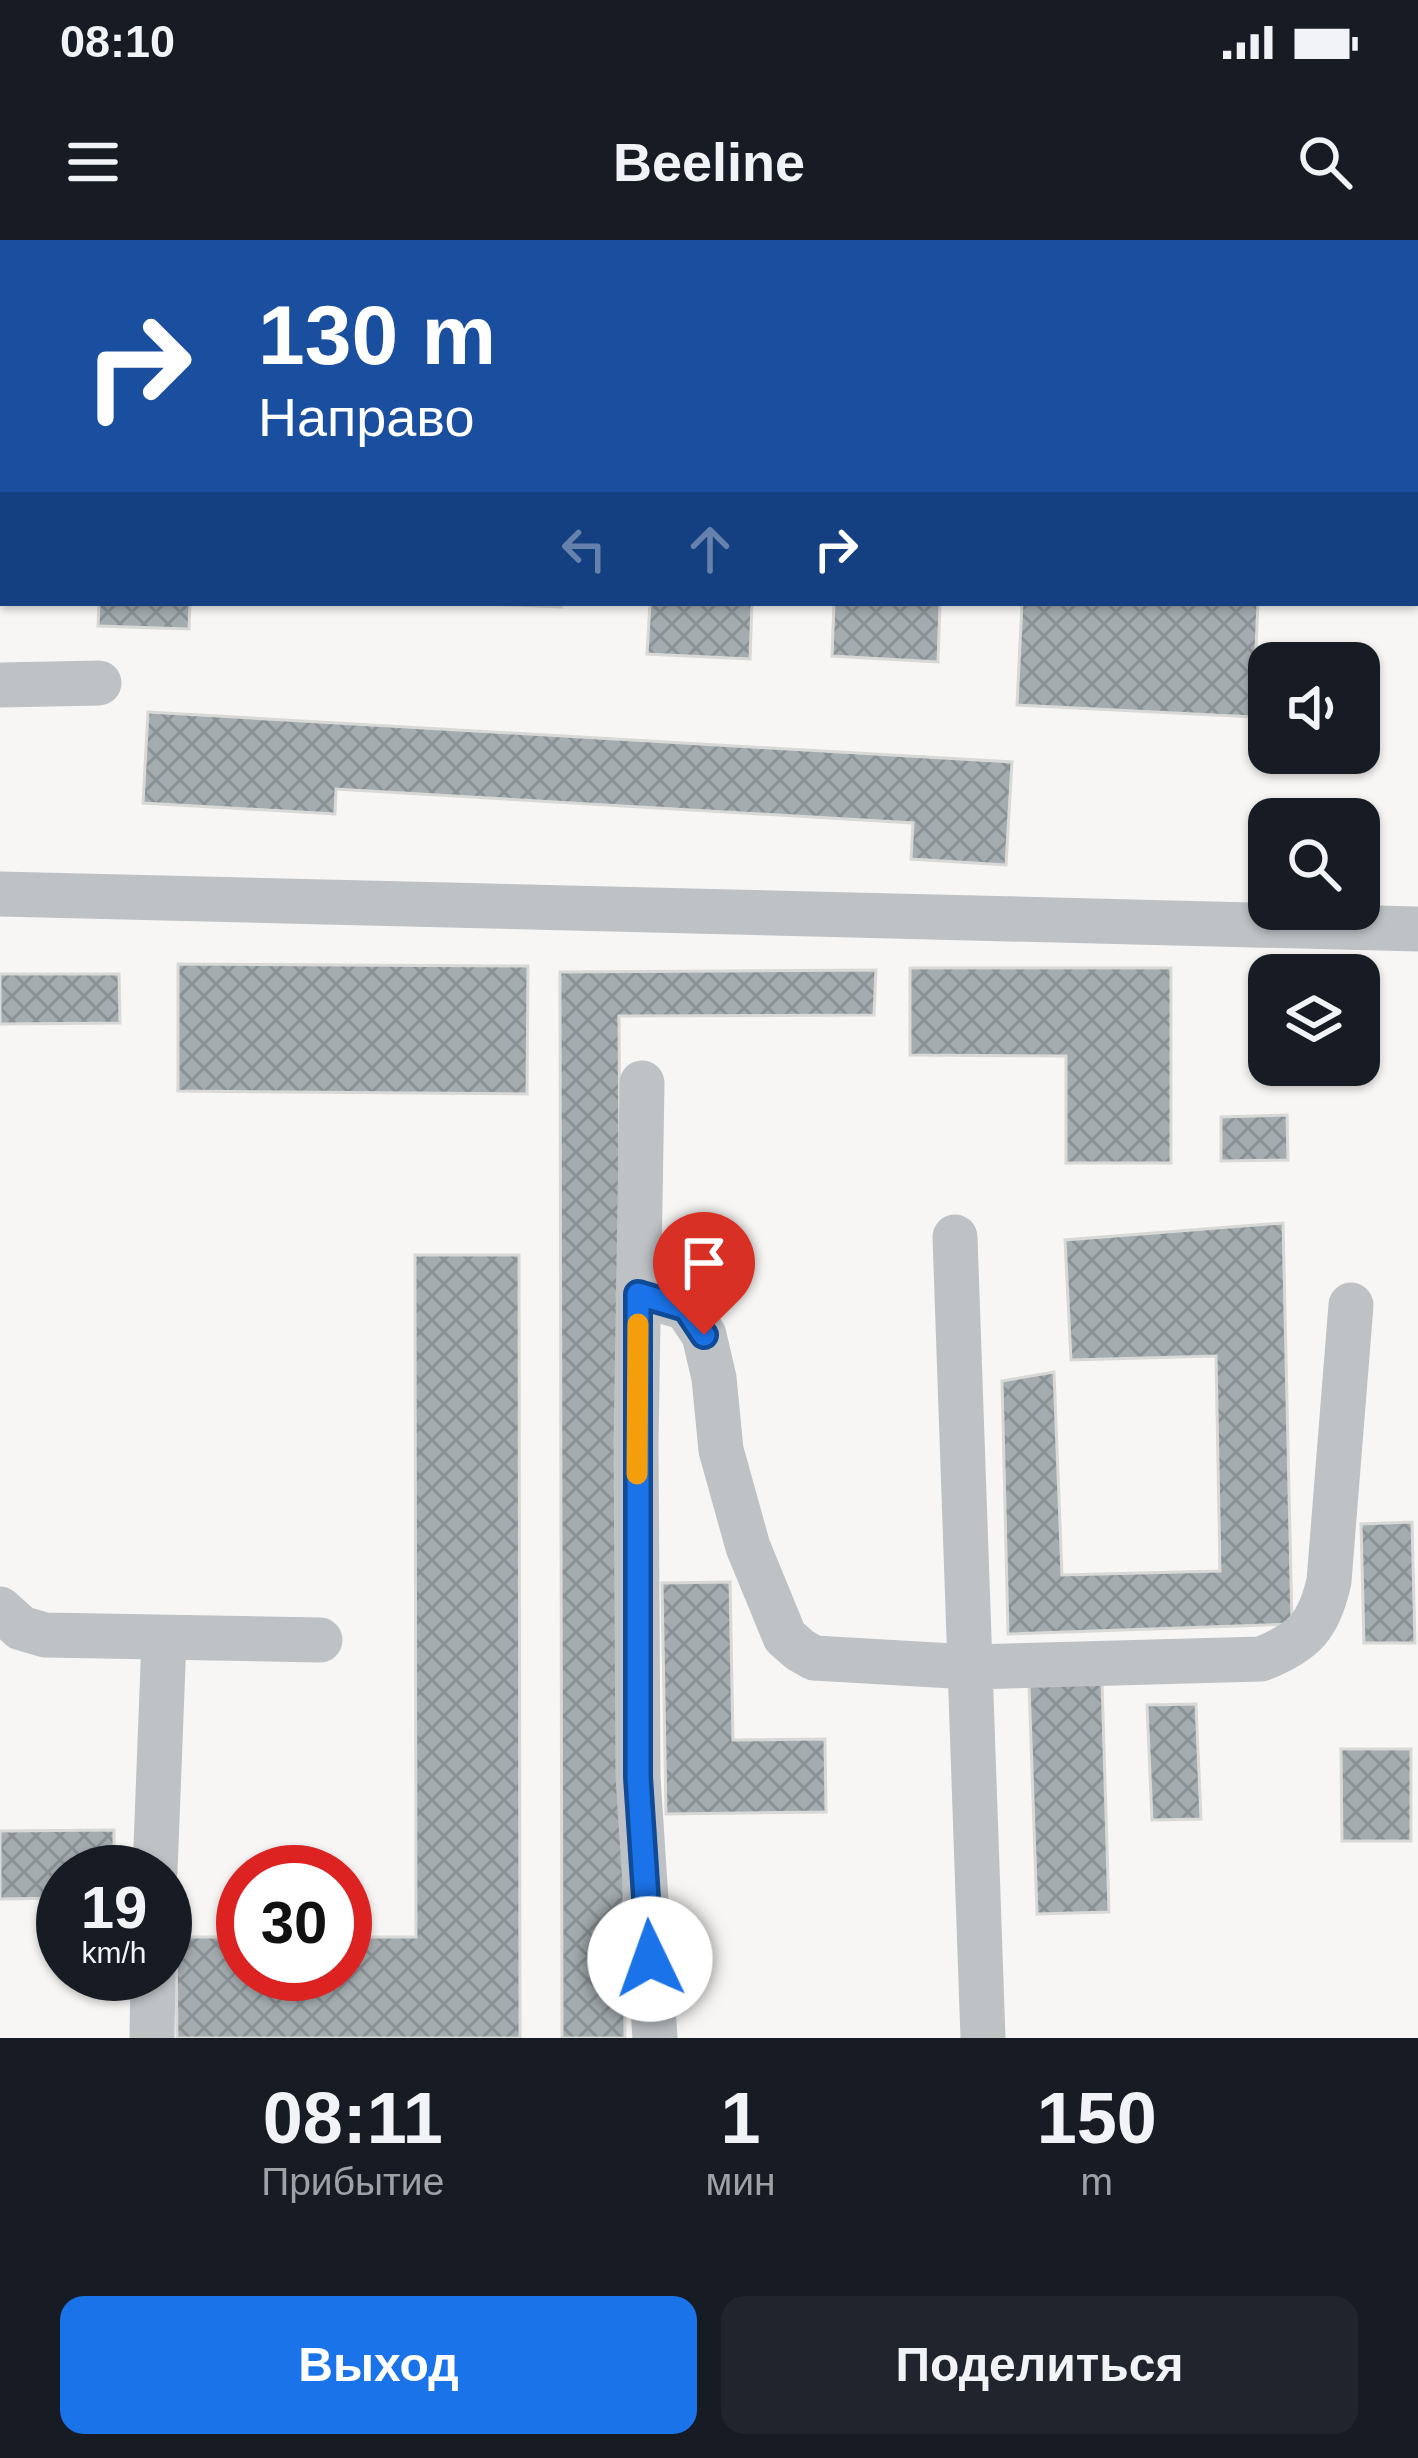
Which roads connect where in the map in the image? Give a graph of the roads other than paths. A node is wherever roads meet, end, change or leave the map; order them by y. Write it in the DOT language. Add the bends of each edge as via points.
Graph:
graph roads {
  1 [pos="99,683"];
  2 [pos="0,685"];
  3 [pos="0,894"];
  4 [pos="1418,929"];
  5 [pos="642,1083"];
  6 [pos="955,1237"];
  7 [pos="638,1294"];
  8 [pos="1351,1305"];
  9 [pos="0,1610"];
  10 [pos="164,1639"];
  11 [pos="320,1640"];
  12 [pos="970,1667"];
  13 [pos="156,1845"];
  14 [pos="153,2001"];
  15 [pos="152,2038"];
  16 [pos="655,2038"];
  17 [pos="983,2038"];
  1 -- 2 [label="street"];
  3 -- 4 [label="street"];
  5 -- 7 [label="street"];
  6 -- 12 [label="street"];
  7 -- 12 [label="street" via="686,1308 704,1335 721,1450 785,1637 814,1658"];
  7 -- 16 [label="street" via="638,1777"];
  8 -- 12 [label="street" via="1329,1581 1309,1631 1262,1659"];
  9 -- 10 [label="street" via="44,1635"];
  10 -- 11 [label="street"];
  10 -- 13 [label="street"];
  12 -- 17 [label="street"];
  14 -- 15 [label="street"];
}
